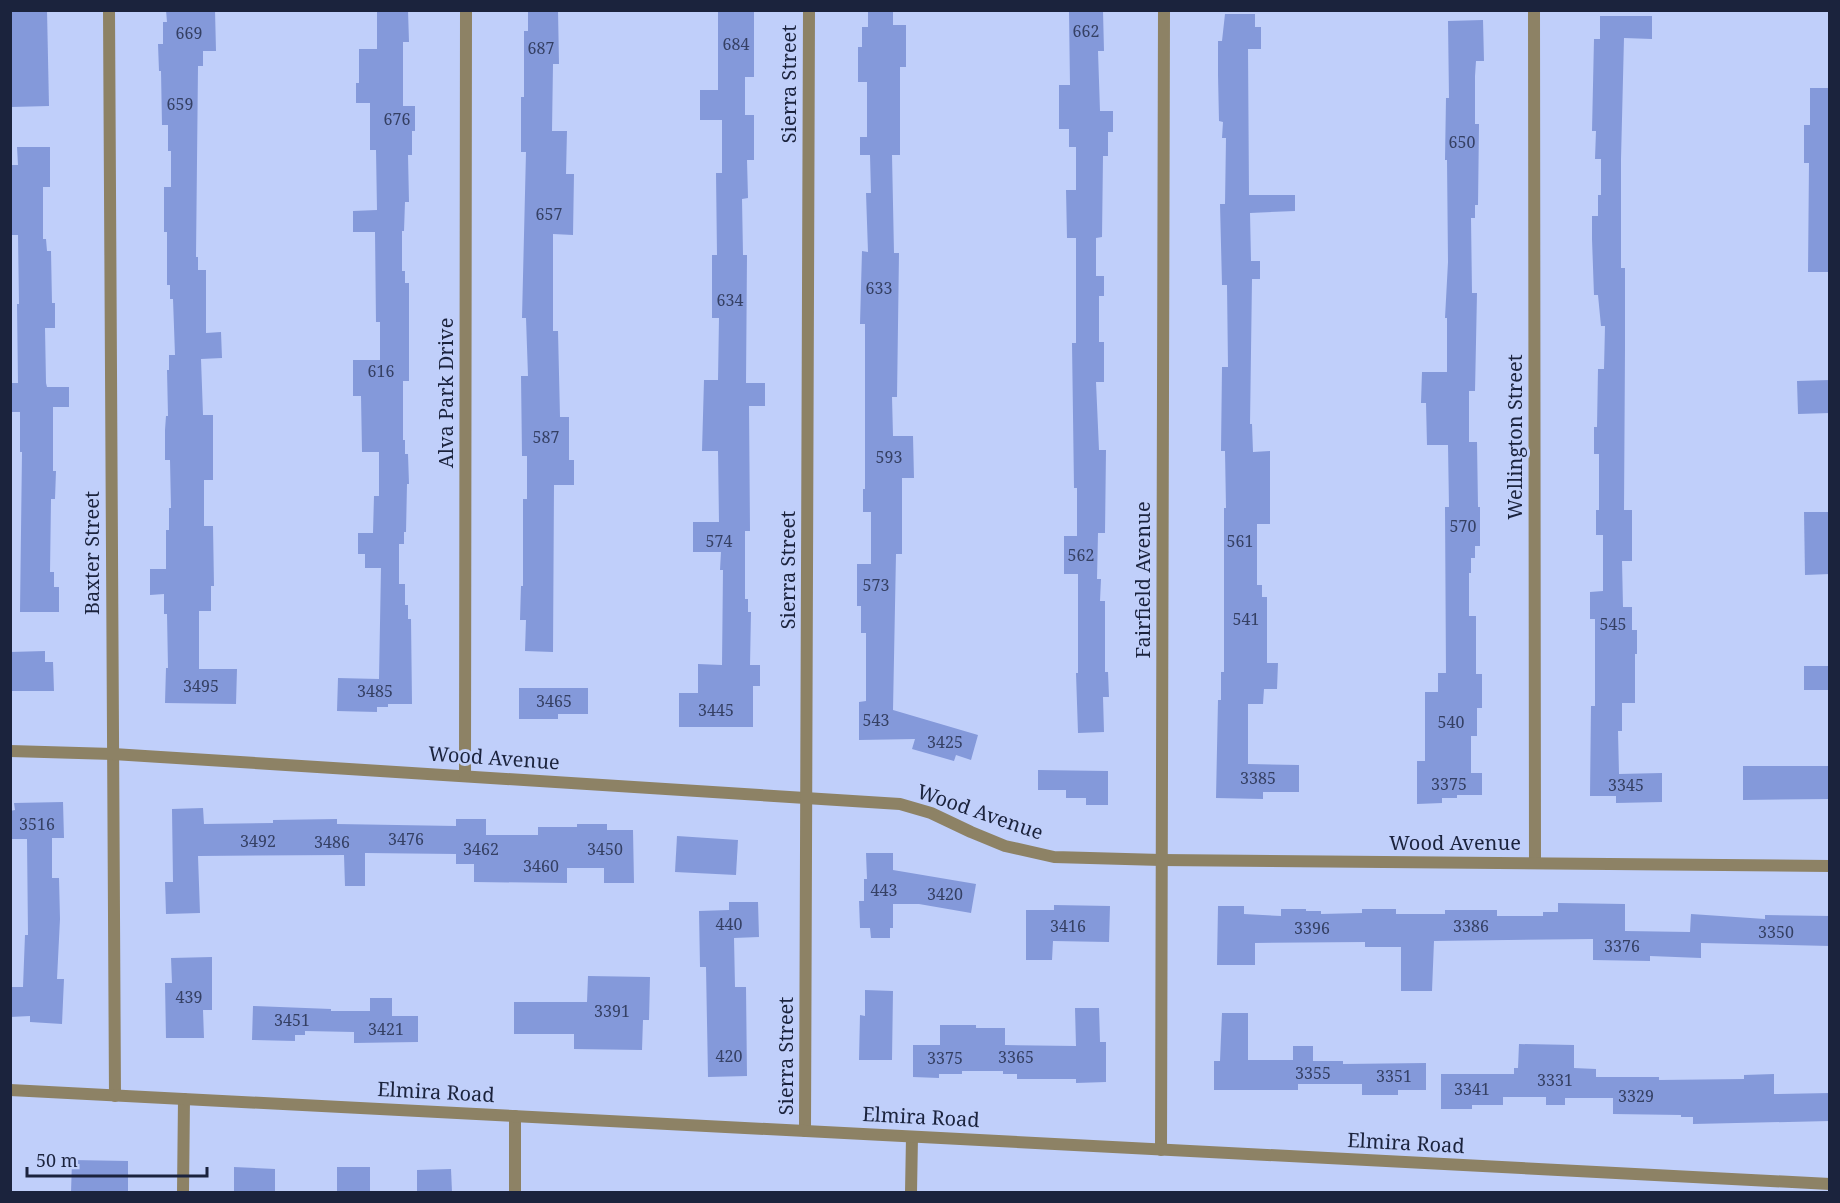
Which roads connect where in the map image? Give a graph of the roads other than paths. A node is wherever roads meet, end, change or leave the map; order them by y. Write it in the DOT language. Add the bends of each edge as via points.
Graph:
graph roads {
  1 [pos="109,10"];
  2 [pos="466,10"];
  3 [pos="808,10"];
  4 [pos="1164,10"];
  5 [pos="1534,10"];
  6 [pos="10,751"];
  7 [pos="113,754"];
  8 [pos="465,776"];
  9 [pos="807,798"];
  10 [pos="1161,860"];
  11 [pos="1535,863"];
  12 [pos="1830,866"];
  13 [pos="10,1089"];
  14 [pos="115,1096"];
  15 [pos="184,1099"];
  16 [pos="515,1116"];
  17 [pos="805,1131"];
  18 [pos="912,1137"];
  19 [pos="1161,1150"];
  20 [pos="1830,1184"];
  21 [pos="183,1192"];
  22 [pos="515,1192"];
  23 [pos="911,1192"];
  1 -- 7 [label="street, Baxter Street"];
  2 -- 8 [label="street, Alva Park Drive"];
  3 -- 9 [label="street, Sierra Street"];
  4 -- 10 [label="street, Fairfield Avenue"];
  5 -- 11 [label="street, Wellington Street"];
  6 -- 7 [label="street, Wood Avenue"];
  7 -- 8 [label="street, Wood Avenue"];
  7 -- 14 [label="street, Baxter Street"];
  8 -- 9 [label="street, Wood Avenue"];
  9 -- 10 [label="street, Wood Avenue" via="900,804 931,813 1005,846 1054,857"];
  9 -- 17 [label="street, Sierra Street"];
  10 -- 11 [label="street, Wood Avenue"];
  10 -- 19 [label="street, Fairfield Avenue"];
  11 -- 12 [label="street, Wood Avenue"];
  13 -- 14 [label="street, Elmira Road"];
  14 -- 15 [label="street, Elmira Road"];
  15 -- 16 [label="street, Elmira Road"];
  15 -- 21 [label="street"];
  16 -- 17 [label="street, Elmira Road"];
  16 -- 22 [label="street"];
  17 -- 18 [label="street, Elmira Road"];
  18 -- 19 [label="street, Elmira Road"];
  18 -- 23 [label="street"];
  19 -- 20 [label="street, Elmira Road"];
}
